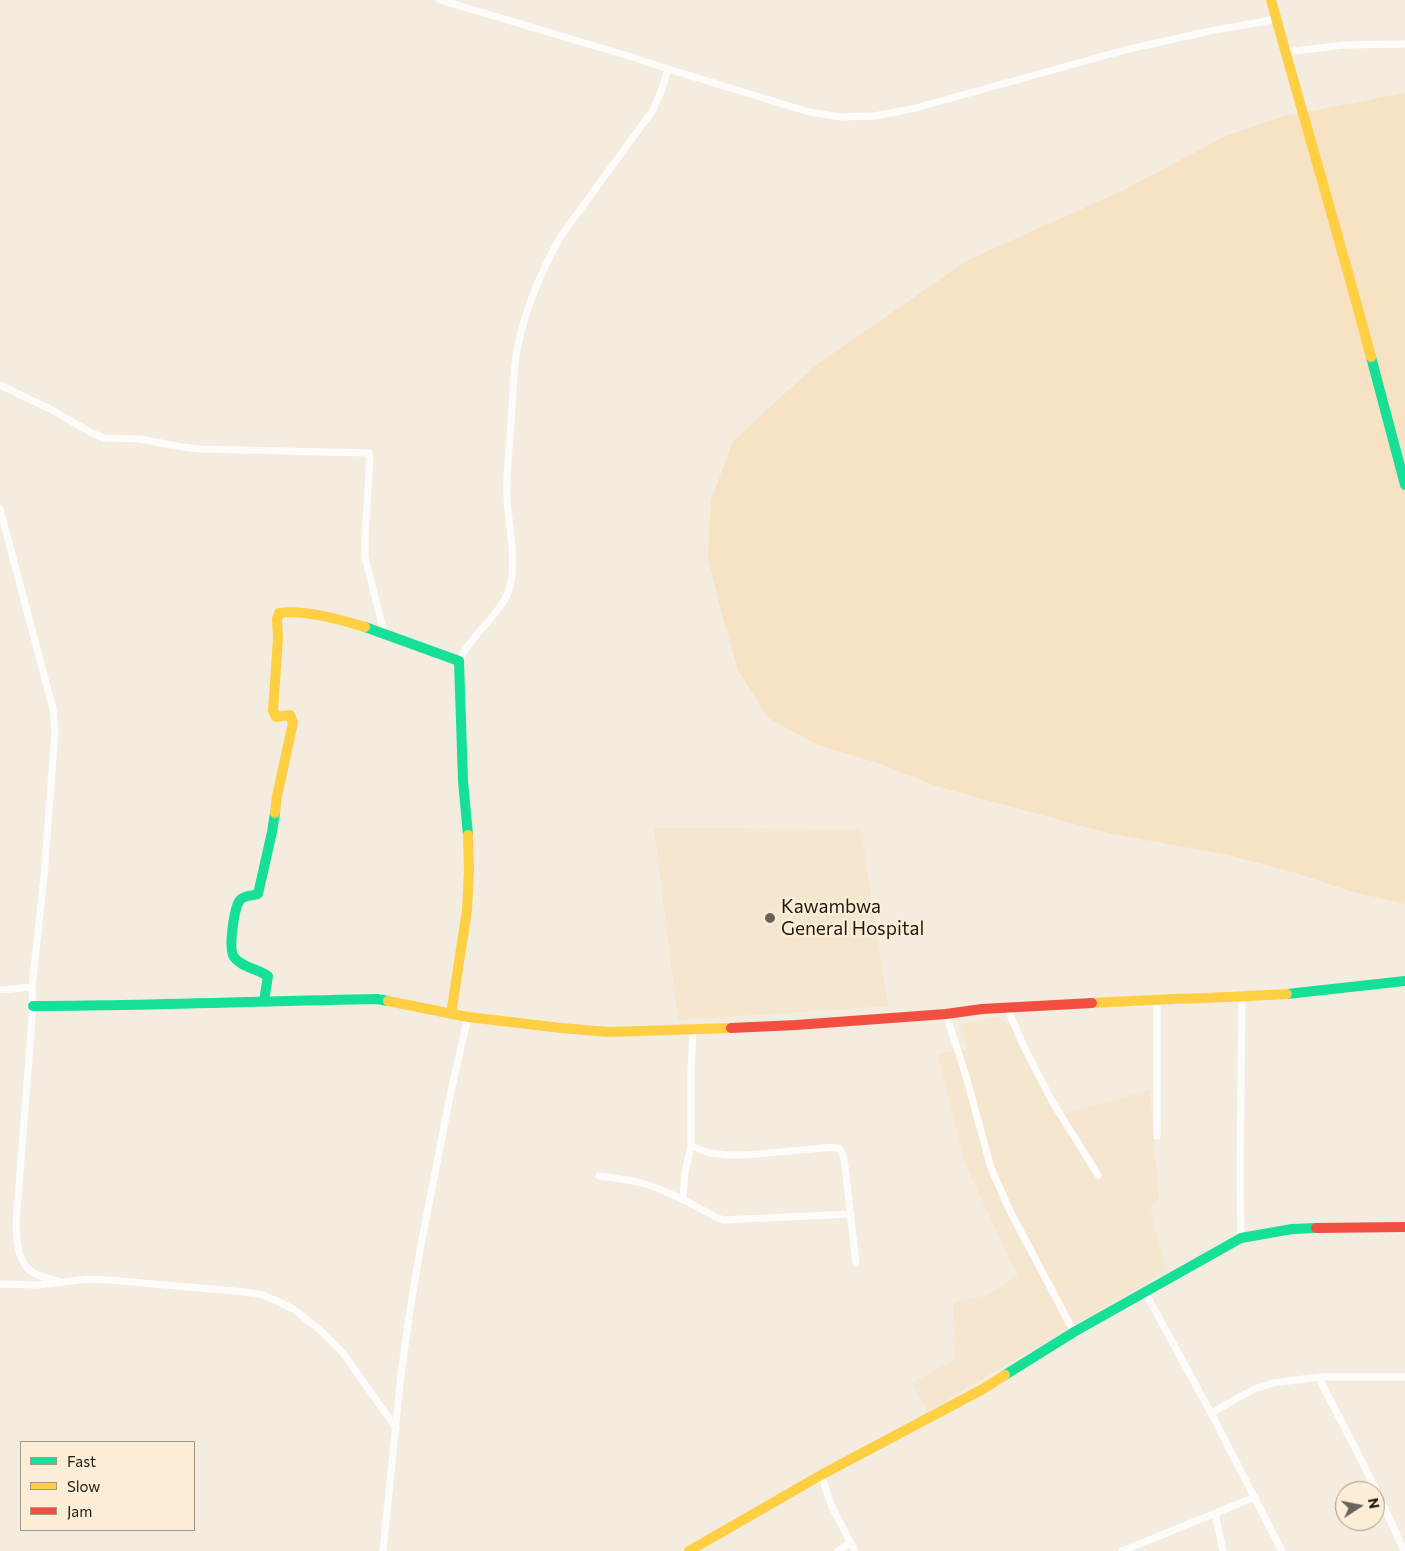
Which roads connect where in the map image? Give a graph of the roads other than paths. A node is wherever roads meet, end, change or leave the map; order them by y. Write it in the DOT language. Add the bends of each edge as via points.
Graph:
graph roads {
  1 [pos="440,0"];
  2 [pos="1272,0"];
  3 [pos="1277,19"];
  4 [pos="1405,44"];
  5 [pos="1286,52"];
  6 [pos="668,69"];
  7 [pos="0,385"];
  8 [pos="1405,484"];
  9 [pos="0,509"];
  10 [pos="384,633"];
  11 [pos="459,661"];
  12 [pos="1405,981"];
  13 [pos="32,987"];
  14 [pos="0,990"];
  15 [pos="1242,997"];
  16 [pos="1157,999"];
  17 [pos="264,1001"];
  18 [pos="33,1006"];
  19 [pos="1007,1008"];
  20 [pos="451,1014"];
  21 [pos="946,1014"];
  22 [pos="468,1017"];
  23 [pos="693,1030"];
  24 [pos="1157,1136"];
  25 [pos="691,1146"];
  26 [pos="1098,1175"];
  27 [pos="599,1176"];
  28 [pos="683,1199"];
  29 [pos="851,1214"];
  30 [pos="1405,1227"];
  31 [pos="1241,1238"];
  32 [pos="856,1263"];
  33 [pos="62,1282"];
  34 [pos="0,1284"];
  35 [pos="1145,1292"];
  36 [pos="1074,1332"];
  37 [pos="1318,1377"];
  38 [pos="1405,1377"];
  39 [pos="1211,1412"];
  40 [pos="396,1428"];
  41 [pos="821,1475"];
  42 [pos="1255,1497"];
  43 [pos="1215,1513"];
  44 [pos="850,1543"];
  45 [pos="383,1551"];
  46 [pos="689,1551"];
  47 [pos="838,1551"];
  48 [pos="855,1551"];
  49 [pos="1122,1551"];
  50 [pos="1223,1551"];
  51 [pos="1282,1551"];
  52 [pos="1404,1551"];
  1 -- 6 [label="street"];
  2 -- 3 [label="street"];
  3 -- 5 [label="street"];
  3 -- 6 [label="street" via="1125,50 912,109 874,116 841,117 809,112"];
  4 -- 5 [label="street" via="1344,45"];
  5 -- 8 [label="street"];
  6 -- 11 [label="street" via="653,110 561,236 525,314 516,357 508,461 510,589"];
  7 -- 10 [label="street" via="104,438 140,438 199,449 369,453 365,556"];
  9 -- 13 [label="street" via="53,709 55,732"];
  10 -- 11 [label="street"];
  10 -- 17 [label="street" via="316,615 278,614 272,711 276,717 290,715 293,723 260,888 255,896 245,896 239,901 231,948 239,961 268,976"];
  11 -- 20 [label="street" via="470,871"];
  12 -- 15 [label="street"];
  13 -- 14 [label="street"];
  13 -- 18 [label="street"];
  15 -- 16 [label="street"];
  15 -- 31 [label="street"];
  16 -- 19 [label="street"];
  16 -- 24 [label="street"];
  17 -- 18 [label="street"];
  17 -- 20 [label="street" via="377,999"];
  18 -- 33 [label="street" via="17,1244 28,1269"];
  19 -- 21 [label="street"];
  19 -- 26 [label="street" via="1052,1101"];
  20 -- 22 [label="street"];
  21 -- 23 [label="street"];
  21 -- 36 [label="street" via="991,1168"];
  22 -- 23 [label="street" via="609,1032"];
  22 -- 40 [label="street" via="418,1259"];
  23 -- 25 [label="street"];
  25 -- 28 [label="street"];
  25 -- 29 [label="street" via="710,1153 747,1156 833,1147 840,1149"];
  27 -- 28 [label="street" via="653,1186"];
  28 -- 29 [label="street" via="724,1220"];
  29 -- 32 [label="street"];
  30 -- 31 [label="street" via="1292,1229"];
  31 -- 35 [label="street"];
  33 -- 34 [label="street"];
  33 -- 40 [label="street" via="87,1279 245,1292 277,1301 319,1329 343,1353"];
  35 -- 36 [label="street"];
  35 -- 39 [label="street"];
  36 -- 41 [label="street" via="983,1389"];
  37 -- 38 [label="street"];
  37 -- 39 [label="street" via="1254,1389"];
  37 -- 52 [label="street" via="1377,1490"];
  39 -- 42 [label="street"];
  40 -- 45 [label="street"];
  41 -- 44 [label="street"];
  41 -- 46 [label="street"];
  42 -- 43 [label="street"];
  42 -- 51 [label="street"];
  43 -- 49 [label="street"];
  43 -- 50 [label="street"];
  44 -- 47 [label="street"];
  44 -- 48 [label="street"];
}
